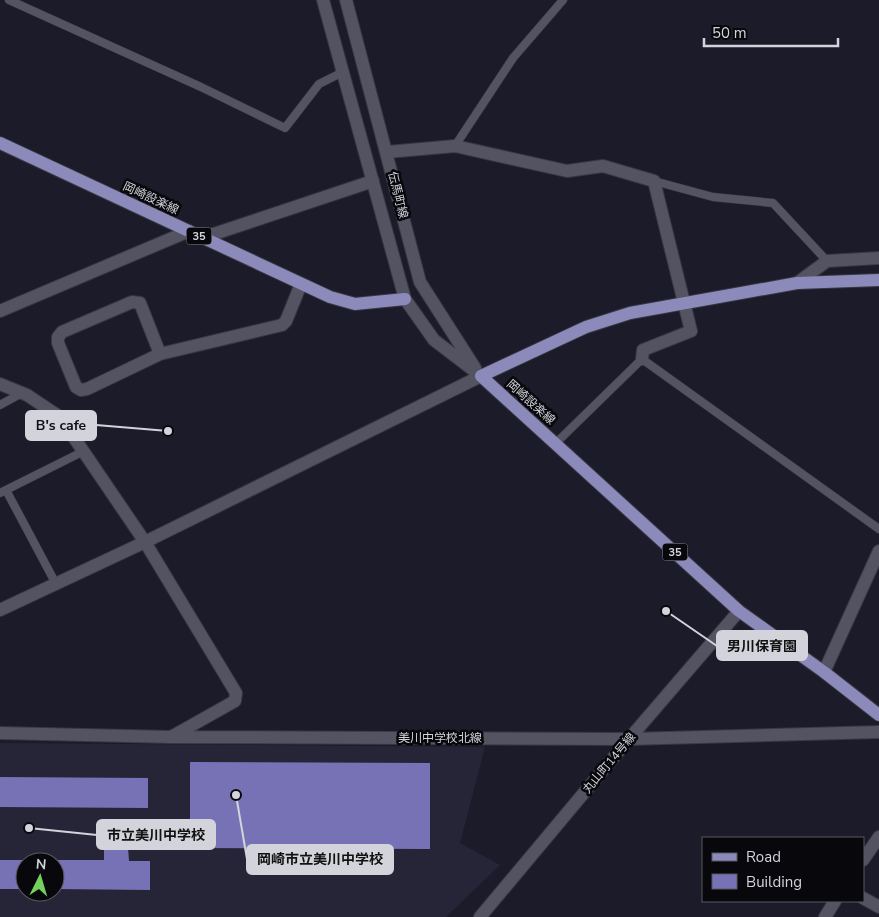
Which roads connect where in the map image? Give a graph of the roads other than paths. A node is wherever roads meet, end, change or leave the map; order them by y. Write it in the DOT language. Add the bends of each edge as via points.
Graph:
graph roads {
  1 [pos="9,0"];
  2 [pos="323,0"];
  3 [pos="346,0"];
  4 [pos="563,0"];
  5 [pos="343,72"];
  6 [pos="0,143"];
  7 [pos="455,146"];
  8 [pos="387,152"];
  9 [pos="374,181"];
  10 [pos="654,181"];
  11 [pos="189,231"];
  12 [pos="202,238"];
  13 [pos="879,258"];
  14 [pos="827,261"];
  15 [pos="879,280"];
  16 [pos="796,283"];
  17 [pos="301,284"];
  18 [pos="405,299"];
  19 [pos="684,302"];
  20 [pos="0,311"];
  21 [pos="160,354"];
  22 [pos="642,360"];
  23 [pos="481,376"];
  24 [pos="0,384"];
  25 [pos="22,393"];
  26 [pos="0,405"];
  27 [pos="556,443"];
  28 [pos="84,451"];
  29 [pos="3,491"];
  30 [pos="879,528"];
  31 [pos="145,542"];
  32 [pos="879,551"];
  33 [pos="56,584"];
  34 [pos="0,610"];
  35 [pos="739,611"];
  36 [pos="824,672"];
  37 [pos="879,715"];
  38 [pos="879,732"];
  39 [pos="0,733"];
  40 [pos="171,737"];
  41 [pos="629,739"];
  42 [pos="879,836"];
  43 [pos="864,858"];
  44 [pos="864,899"];
  45 [pos="834,902"];
  46 [pos="879,907"];
  47 [pos="480,917"];
  48 [pos="825,917"];
  1 -- 5 [label="lane" via="285,128 319,84"];
  2 -- 5 [label="street, 伝馬町線"];
  3 -- 8 [label="street, 伝馬町線"];
  4 -- 7 [label="lane" via="513,58"];
  5 -- 9 [label="street, 伝馬町線"];
  6 -- 11 [label="main road, 岡崎設楽線 / 35"];
  7 -- 8 [label="street"];
  7 -- 10 [label="street" via="567,171 603,166"];
  8 -- 23 [label="street, 伝馬町線" via="420,282"];
  9 -- 12 [label="street"];
  9 -- 18 [label="street, 伝馬町線"];
  10 -- 14 [label="lane" via="713,197 774,203"];
  10 -- 19 [label="street"];
  11 -- 12 [label="main road, 岡崎設楽線 / 35"];
  11 -- 20 [label="street"];
  12 -- 17 [label="main road, 岡崎設楽線 / 35"];
  13 -- 14 [label="street"];
  14 -- 16 [label="street"];
  15 -- 16 [label="main road, 岡崎設楽線"];
  16 -- 19 [label="main road, 岡崎設楽線"];
  17 -- 18 [label="main road, 岡崎設楽線 / 35" via="330,298 355,304"];
  17 -- 21 [label="street" via="282,325"];
  18 -- 23 [label="street" via="434,340"];
  19 -- 22 [label="street" via="691,330 643,350"];
  19 -- 23 [label="main road, 岡崎設楽線" via="630,312 586,327"];
  21 -- 21 [label="street" via="81,390 72,378 58,338 62,332 138,302"];
  22 -- 27 [label="lane"];
  22 -- 30 [label="lane"];
  23 -- 27 [label="main road, 岡崎設楽線 / 35"];
  23 -- 31 [label="street"];
  24 -- 25 [label="street"];
  25 -- 26 [label="lane"];
  25 -- 28 [label="street" via="60,417"];
  27 -- 35 [label="main road, 岡崎設楽線 / 35"];
  28 -- 29 [label="lane"];
  28 -- 31 [label="street"];
  29 -- 33 [label="lane"];
  31 -- 33 [label="street"];
  31 -- 40 [label="street" via="236,693 235,701"];
  32 -- 36 [label="street"];
  33 -- 34 [label="street"];
  35 -- 36 [label="main road, 岡崎設楽線 / 35"];
  35 -- 41 [label="street, 丸山町14号線"];
  36 -- 37 [label="main road, 岡崎設楽線 / 35"];
  38 -- 41 [label="street, 美川中学校北線"];
  39 -- 40 [label="street, 美川中学校北線"];
  40 -- 41 [label="street, 美川中学校北線"];
  41 -- 47 [label="street, 丸山町14号線"];
  42 -- 43 [label="street"];
  44 -- 46 [label="street"];
  45 -- 48 [label="street"];
}
